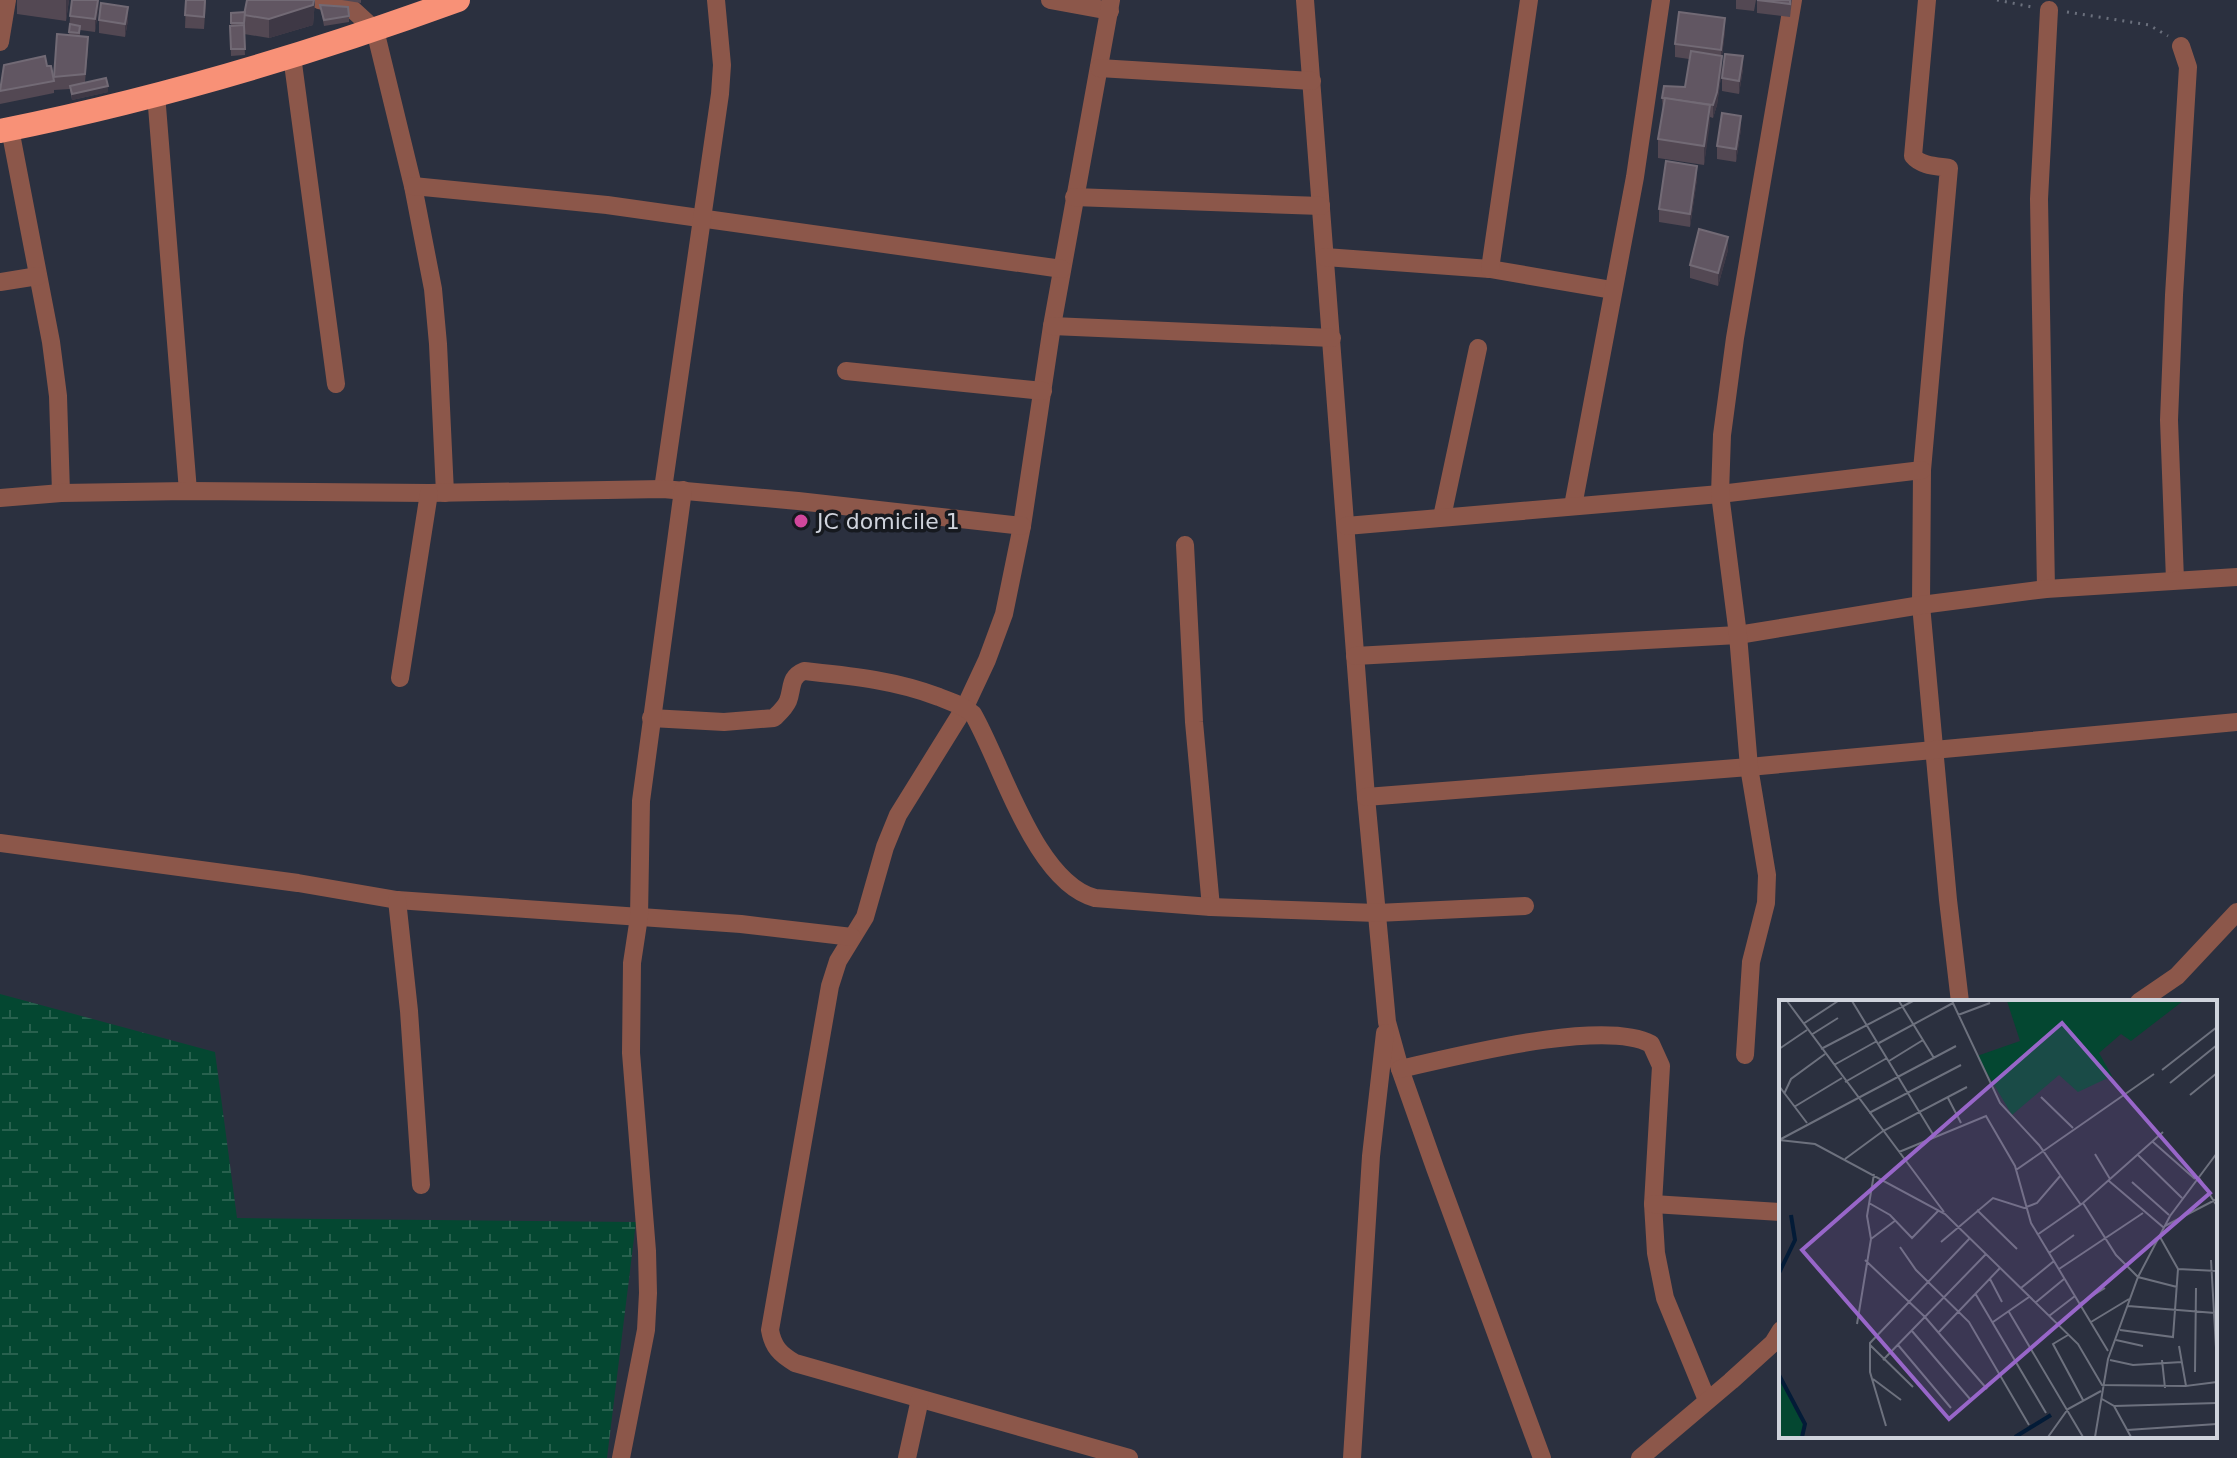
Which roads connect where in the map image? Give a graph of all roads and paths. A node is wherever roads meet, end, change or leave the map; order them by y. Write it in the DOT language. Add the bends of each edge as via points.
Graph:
graph roads {
  1 [pos="7,0"];
  2 [pos="319,0"];
  3 [pos="458,0"];
  4 [pos="716,0"];
  5 [pos="1050,0"];
  6 [pos="1305,0"];
  7 [pos="1529,0"];
  8 [pos="1661,0"];
  9 [pos="1793,0"];
  10 [pos="1927,0"];
  11 [pos="1997,0"];
  12 [pos="1110,5"];
  13 [pos="426,6"];
  14 [pos="2049,10"];
  15 [pos="375,30"];
  16 [pos="0,42"];
  17 [pos="2181,46"];
  18 [pos="292,56"];
  19 [pos="1099,68"];
  20 [pos="1312,81"];
  21 [pos="156,94"];
  22 [pos="5,130"];
  23 [pos="413,186"];
  24 [pos="1074,197"];
  25 [pos="1321,206"];
  26 [pos="703,218"];
  27 [pos="1325,257"];
  28 [pos="1062,269"];
  29 [pos="1490,269"];
  30 [pos="38,276"];
  31 [pos="0,282"];
  32 [pos="1612,290"];
  33 [pos="1052,326"];
  34 [pos="1332,338"];
  35 [pos="1478,348"];
  36 [pos="846,371"];
  37 [pos="336,384"];
  38 [pos="1043,391"];
  39 [pos="1922,470"];
  40 [pos="663,489"];
  41 [pos="683,490"];
  42 [pos="188,491"];
  43 [pos="61,493"];
  44 [pos="437,493"];
  45 [pos="1720,494"];
  46 [pos="0,498"];
  47 [pos="1573,506"];
  48 [pos="1442,517"];
  49 [pos="1022,526"];
  50 [pos="1346,526"];
  51 [pos="1185,545"];
  52 [pos="2237,577"];
  53 [pos="2175,580"];
  54 [pos="2046,589"];
  55 [pos="1921,605"];
  56 [pos="1738,635"];
  57 [pos="1355,656"];
  58 [pos="400,678"];
  59 [pos="965,707"];
  60 [pos="651,718"];
  61 [pos="2237,722"];
  62 [pos="1934,748"];
  63 [pos="1749,767"];
  64 [pos="1366,797"];
  65 [pos="0,843"];
  66 [pos="397,900"];
  67 [pos="1525,906"];
  68 [pos="1211,907"];
  69 [pos="2237,912"];
  70 [pos="1377,913"];
  71 [pos="639,917"];
  72 [pos="852,937"];
  73 [pos="1960,1000"];
  74 [pos="2142,1000"];
  75 [pos="1387,1022"];
  76 [pos="1745,1055"];
  77 [pos="1400,1069"];
  78 [pos="421,1185"];
  79 [pos="1653,1204"];
  80 [pos="1779,1212"];
  81 [pos="1779,1333"];
  82 [pos="920,1399"];
  83 [pos="1707,1400"];
  84 [pos="1103,1454"];
  85 [pos="621,1458"];
  86 [pos="907,1458"];
  87 [pos="1129,1458"];
  88 [pos="1352,1458"];
  89 [pos="1542,1458"];
  90 [pos="1640,1458"];
  1 -- 16 [label="street"];
  2 -- 15 [label="street" via="351,8"];
  3 -- 13 [label="highway"];
  4 -- 26 [label="street" via="722,65"];
  5 -- 12 [label="street"];
  6 -- 20 [label="street"];
  7 -- 29 [label="street"];
  8 -- 32 [label="street"];
  9 -- 45 [label="street" via="1726,392"];
  10 -- 39 [label="street" via="1913,156 1949,168"];
  11 -- 14 [label="path"];
  12 -- 19 [label="street"];
  13 -- 15 [label="highway"];
  14 -- 17 [label="path" via="2149,25"];
  14 -- 54 [label="street" via="2039,199"];
  15 -- 18 [label="highway"];
  15 -- 23 [label="street"];
  17 -- 53 [label="street" via="2188,67 2169,420"];
  18 -- 21 [label="highway"];
  18 -- 37 [label="street"];
  19 -- 20 [label="street"];
  19 -- 24 [label="street"];
  20 -- 25 [label="street"];
  21 -- 22 [label="highway"];
  21 -- 42 [label="street"];
  22 -- 30 [label="street"];
  23 -- 26 [label="street"];
  23 -- 44 [label="street" via="433,289"];
  24 -- 25 [label="street"];
  24 -- 28 [label="street"];
  25 -- 27 [label="street"];
  26 -- 28 [label="street"];
  26 -- 40 [label="street"];
  27 -- 29 [label="street"];
  27 -- 34 [label="street"];
  28 -- 33 [label="street"];
  29 -- 32 [label="street"];
  30 -- 31 [label="street"];
  30 -- 43 [label="street" via="58,396"];
  32 -- 47 [label="street"];
  33 -- 34 [label="street"];
  33 -- 38 [label="street"];
  34 -- 50 [label="street"];
  35 -- 48 [label="street"];
  36 -- 38 [label="street"];
  38 -- 49 [label="street"];
  39 -- 45 [label="street"];
  39 -- 55 [label="street"];
  40 -- 41 [label="street"];
  40 -- 44 [label="street"];
  41 -- 49 [label="street"];
  41 -- 60 [label="street"];
  42 -- 43 [label="street"];
  42 -- 44 [label="street"];
  43 -- 46 [label="street"];
  44 -- 58 [label="street"];
  45 -- 47 [label="street"];
  45 -- 56 [label="street"];
  47 -- 48 [label="street"];
  48 -- 50 [label="street"];
  49 -- 59 [label="street" via="1004,614"];
  50 -- 57 [label="street"];
  51 -- 68 [label="street"];
  52 -- 53 [label="street"];
  53 -- 54 [label="street"];
  54 -- 55 [label="street"];
  55 -- 56 [label="street"];
  55 -- 62 [label="street"];
  56 -- 57 [label="street"];
  56 -- 63 [label="street"];
  57 -- 64 [label="street"];
  59 -- 60 [label="street" via="888,681 804,671 797,674 788,701 774,718"];
  59 -- 68 [label="street" via="982,729 1026,827 1066,884 1095,898"];
  59 -- 72 [label="street" via="898,815 865,917"];
  60 -- 71 [label="street" via="641,801"];
  61 -- 62 [label="street"];
  62 -- 63 [label="street"];
  62 -- 73 [label="street"];
  63 -- 64 [label="street"];
  63 -- 76 [label="street" via="1767,875 1766,903 1751,962"];
  64 -- 70 [label="street"];
  65 -- 66 [label="street"];
  66 -- 71 [label="street"];
  66 -- 78 [label="street"];
  67 -- 70 [label="street"];
  68 -- 70 [label="street"];
  69 -- 74 [label="street" via="2177,976"];
  70 -- 75 [label="street"];
  71 -- 72 [label="street"];
  71 -- 85 [label="street" via="632,963 631,1053 648,1293 646,1330"];
  72 -- 82 [label="street" via="830,986 770,1330 773,1345 795,1363"];
  75 -- 77 [label="street"];
  75 -- 88 [label="street" via="1365,1231"];
  77 -- 79 [label="street" via="1544,1039 1629,1036 1651,1044 1661,1066"];
  77 -- 89 [label="street"];
  79 -- 80 [label="street"];
  79 -- 83 [label="street" via="1665,1298"];
  81 -- 83 [label="street"];
  82 -- 84 [label="street"];
  82 -- 86 [label="street"];
  83 -- 90 [label="street"];
  84 -- 87 [label="street"];
}
